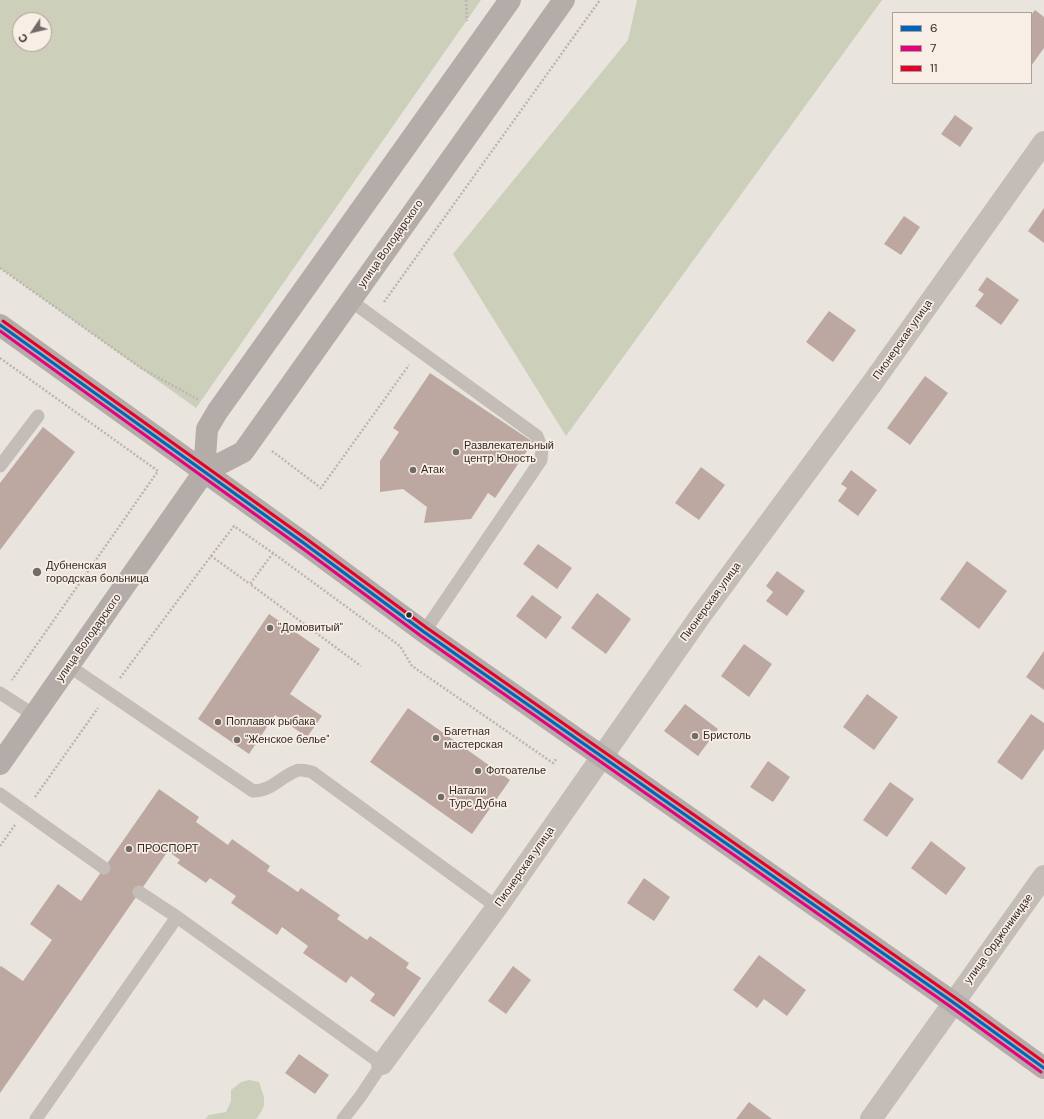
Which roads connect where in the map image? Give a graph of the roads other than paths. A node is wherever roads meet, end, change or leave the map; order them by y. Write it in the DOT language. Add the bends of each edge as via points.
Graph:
graph roads {
  1 [pos="510,0"];
  2 [pos="564,0"];
  3 [pos="1044,142"];
  4 [pos="351,301"];
  5 [pos="0,326"];
  6 [pos="38,416"];
  7 [pos="0,466"];
  8 [pos="204,472"];
  9 [pos="424,632"];
  10 [pos="69,666"];
  11 [pos="1,694"];
  12 [pos="34,716"];
  13 [pos="602,756"];
  14 [pos="0,764"];
  15 [pos="0,794"];
  16 [pos="104,868"];
  17 [pos="1044,876"];
  18 [pos="139,892"];
  19 [pos="497,907"];
  20 [pos="177,917"];
  21 [pos="954,1002"];
  22 [pos="382,1064"];
  23 [pos="1044,1068"];
  24 [pos="36,1119"];
  25 [pos="343,1119"];
  26 [pos="871,1119"];
  1 -- 8 [label="main road" via="210,423 207,428"];
  2 -- 4 [label="main road, улица Володарского"];
  3 -- 13 [label="street, Пионерская улица" via="873,382 701,615"];
  4 -- 8 [label="main road, улица Володарского" via="242,452"];
  4 -- 9 [label="lane" via="537,436 542,449 541,460"];
  5 -- 8 [label="main road"];
  6 -- 7 [label="lane"];
  8 -- 9 [label="main road"];
  8 -- 10 [label="main road, улица Володарского"];
  9 -- 13 [label="main road"];
  10 -- 12 [label="main road, улица Володарского"];
  10 -- 19 [label="lane" via="253,790 261,791 297,770 312,772"];
  11 -- 12 [label="lane"];
  12 -- 14 [label="main road, улица Володарского"];
  13 -- 19 [label="street, Пионерская улица"];
  13 -- 21 [label="main road"];
  15 -- 16 [label="lane"];
  17 -- 21 [label="street, улица Орджоникидзе"];
  18 -- 20 [label="lane"];
  19 -- 22 [label="street, Пионерская улица"];
  20 -- 22 [label="lane"];
  20 -- 24 [label="lane"];
  21 -- 23 [label="main road"];
  21 -- 26 [label="street, улица Орджоникидзе"];
  22 -- 25 [label="lane"];
}
